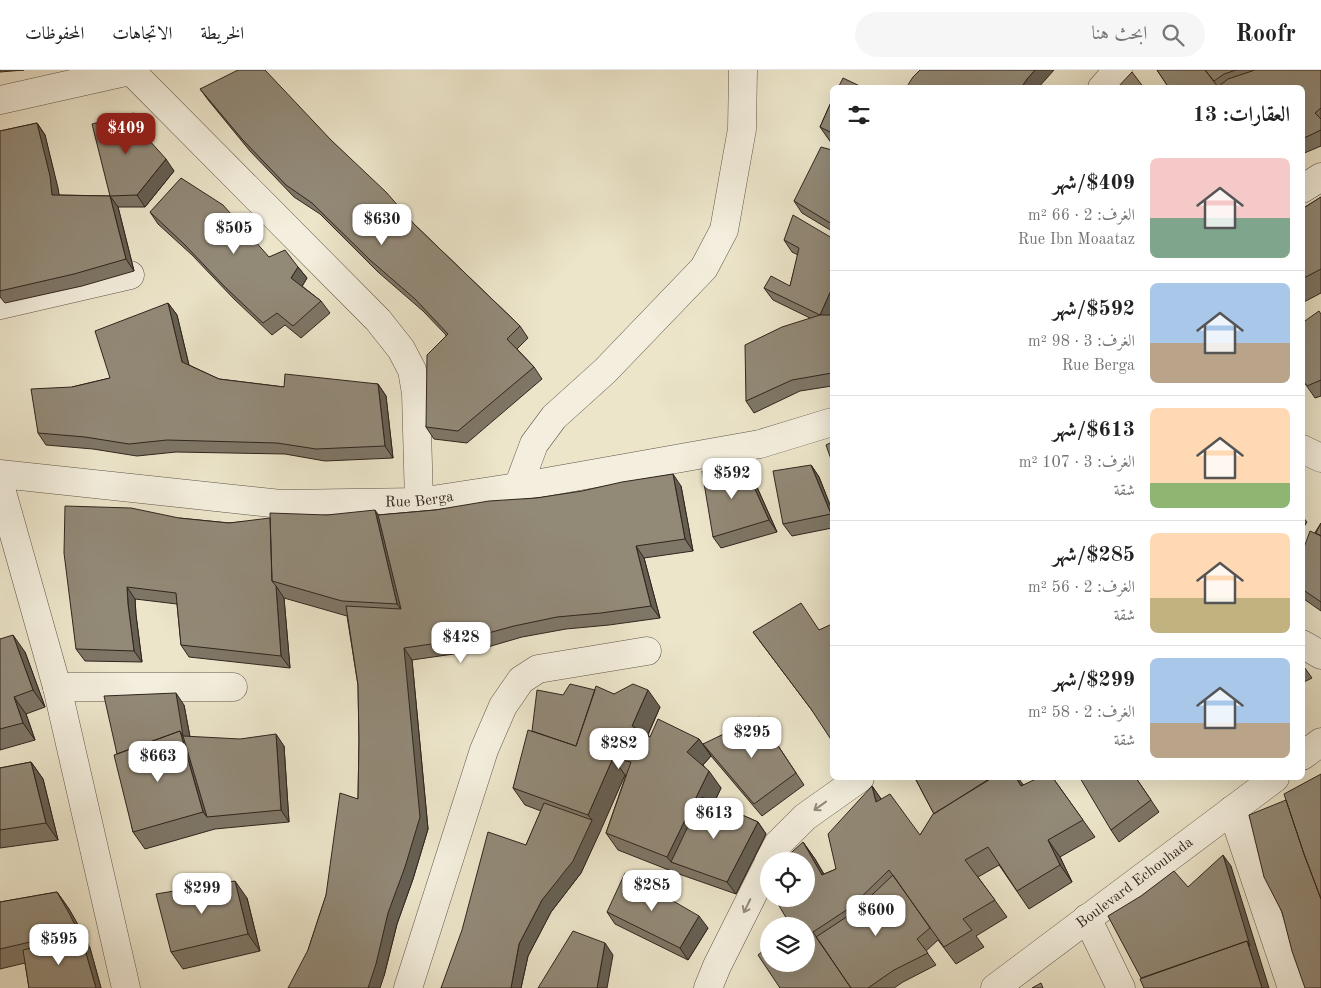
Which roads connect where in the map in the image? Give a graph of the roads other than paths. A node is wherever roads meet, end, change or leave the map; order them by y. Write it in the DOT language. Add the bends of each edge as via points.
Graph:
graph roads {
  1 [pos="131,70"];
  2 [pos="743,70"];
  3 [pos="1118,70"];
  4 [pos="1105,85"];
  5 [pos="0,100"];
  6 [pos="1321,177"];
  7 [pos="1305,187"];
  8 [pos="130,276"];
  9 [pos="0,305"];
  10 [pos="830,423"];
  11 [pos="1305,450"];
  12 [pos="1321,458"];
  13 [pos="0,474"];
  14 [pos="0,485"];
  15 [pos="518,487"];
  16 [pos="418,502"];
  17 [pos="1305,646"];
  18 [pos="647,652"];
  19 [pos="1321,655"];
  20 [pos="57,687"];
  21 [pos="232,687"];
  22 [pos="1321,742"];
  23 [pos="1305,754"];
  24 [pos="857,780"];
  25 [pos="1272,780"];
  26 [pos="1232,810"];
  27 [pos="774,852"];
  28 [pos="760,880"];
  29 [pos="1087,918"];
  30 [pos="126,988"];
  31 [pos="408,988"];
  32 [pos="708,988"];
  33 [pos="995,988"];
  34 [pos="1121,988"];
  35 [pos="1292,988"];
  1 -- 5 [label="street"];
  1 -- 16 [label="street" via="378,320 401,349 412,370 416,393"];
  2 -- 15 [label="street" via="742,129 724,230 704,268 605,371 554,417 534,444"];
  3 -- 4 [label="street"];
  6 -- 7 [label="street"];
  8 -- 9 [label="street"];
  10 -- 15 [label="street, Rue Berga" via="760,444"];
  11 -- 12 [label="street"];
  13 -- 16 [label="street, Rue Berga" via="281,504"];
  14 -- 20 [label="street"];
  15 -- 16 [label="street, Rue Berga"];
  17 -- 19 [label="street"];
  18 -- 31 [label="street" via="538,669 521,680 503,706 484,750"];
  20 -- 21 [label="street"];
  20 -- 30 [label="street"];
  22 -- 23 [label="street"];
  24 -- 27 [label="street, one-way" via="804,817"];
  25 -- 26 [label="street, Boulevard Echouhada"];
  26 -- 29 [label="street, Boulevard Echouhada"];
  26 -- 35 [label="street"];
  28 -- 32 [label="street, one-way"];
  29 -- 33 [label="street, Boulevard Echouhada"];
  29 -- 34 [label="street"];
}
